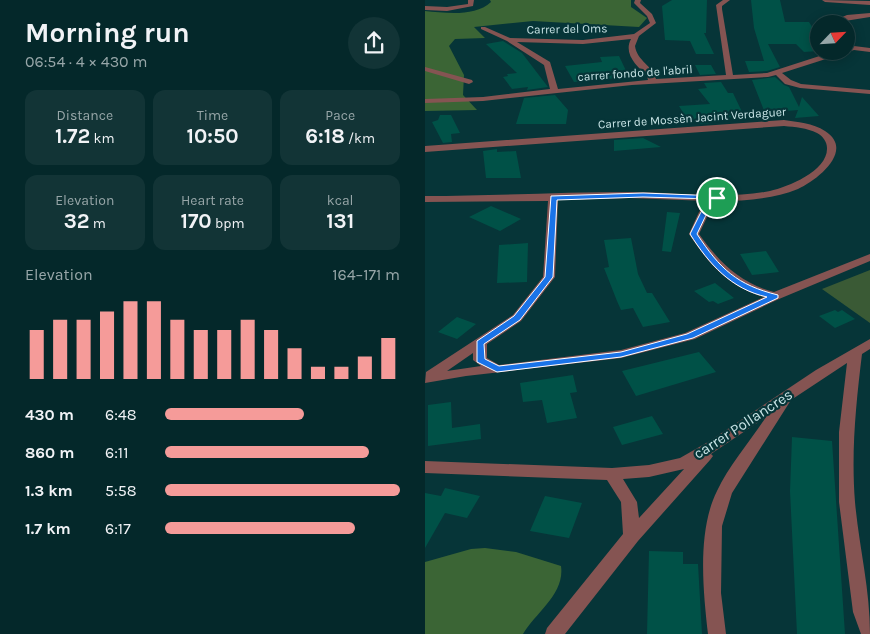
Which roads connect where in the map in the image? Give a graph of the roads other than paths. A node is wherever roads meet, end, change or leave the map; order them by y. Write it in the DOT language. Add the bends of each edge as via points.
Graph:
graph roads {
  1 [pos="471,0"];
  2 [pos="638,0"];
  3 [pos="727,0"];
  4 [pos="825,0"];
  5 [pos="870,3"];
  6 [pos="425,8"];
  7 [pos="870,15"];
  8 [pos="855,16"];
  9 [pos="483,28"];
  10 [pos="637,36"];
  11 [pos="509,40"];
  12 [pos="855,50"];
  13 [pos="870,50"];
  14 [pos="818,60"];
  15 [pos="425,69"];
  16 [pos="778,73"];
  17 [pos="730,78"];
  18 [pos="469,82"];
  19 [pos="651,82"];
  20 [pos="554,90"];
  21 [pos="870,92"];
  22 [pos="425,101"];
  23 [pos="425,149"];
  24 [pos="553,198"];
  25 [pos="717,198"];
  26 [pos="425,199"];
  27 [pos="870,257"];
  28 [pos="775,296"];
  29 [pos="480,343"];
  30 [pos="870,344"];
  31 [pos="855,354"];
  32 [pos="497,369"];
  33 [pos="426,378"];
  34 [pos="787,395"];
  35 [pos="713,446"];
  36 [pos="425,467"];
  37 [pos="612,474"];
  38 [pos="632,536"];
  39 [pos="870,633"];
  40 [pos="554,634"];
  41 [pos="717,634"];
  1 -- 6 [label="street" via="471,6 465,8"];
  2 -- 10 [label="street" via="637,3 653,20 649,28"];
  3 -- 17 [label="street" via="719,5 719,9"];
  4 -- 5 [label="street"];
  7 -- 8 [label="street"];
  9 -- 11 [label="street"];
  10 -- 11 [label="street, Carrer del Oms" via="583,42"];
  10 -- 19 [label="street" via="631,46 632,55 651,75"];
  11 -- 20 [label="street, Carrer del Oms" via="547,64"];
  12 -- 13 [label="street, carrer fondo de l'abril"];
  14 -- 16 [label="street, carrer fondo de l'abril"];
  15 -- 18 [label="street"];
  16 -- 17 [label="street, carrer fondo de l'abril"];
  16 -- 21 [label="street" via="799,86"];
  17 -- 19 [label="street, carrer fondo de l'abril"];
  19 -- 20 [label="street, carrer fondo de l'abril"];
  20 -- 22 [label="street, carrer fondo de l'abril" via="483,99"];
  23 -- 25 [label="street, Carrer de Mossèn Jacint Verdaguer" via="769,124 808,127 823,132 830,140 829,158 822,170 808,181 765,195"];
  24 -- 25 [label="street, Carrer de Mossèn Jacint Verdaguer" via="643,195"];
  24 -- 26 [label="street, Carrer de Mossèn Jacint Verdaguer"];
  24 -- 29 [label="street" via="549,277 517,318"];
  25 -- 28 [label="street" via="704,212 693,234 708,256 732,279 753,291"];
  27 -- 28 [label="street"];
  28 -- 32 [label="street" via="690,336 621,354"];
  29 -- 32 [label="street" via="480,360"];
  29 -- 33 [label="street"];
  30 -- 31 [label="street, carrer Pollancres"];
  31 -- 34 [label="street, carrer Pollancres"];
  31 -- 39 [label="street" via="845,432 847,502 862,612"];
  32 -- 33 [label="street"];
  34 -- 35 [label="street, carrer Pollancres"];
  34 -- 41 [label="street" via="724,492 714,526 712,593"];
  35 -- 37 [label="street, carrer Pollancres" via="684,463 649,471"];
  35 -- 38 [label="street"];
  36 -- 37 [label="street, carrer Pollancres"];
  37 -- 38 [label="street" via="629,502"];
  38 -- 40 [label="street"];
}
